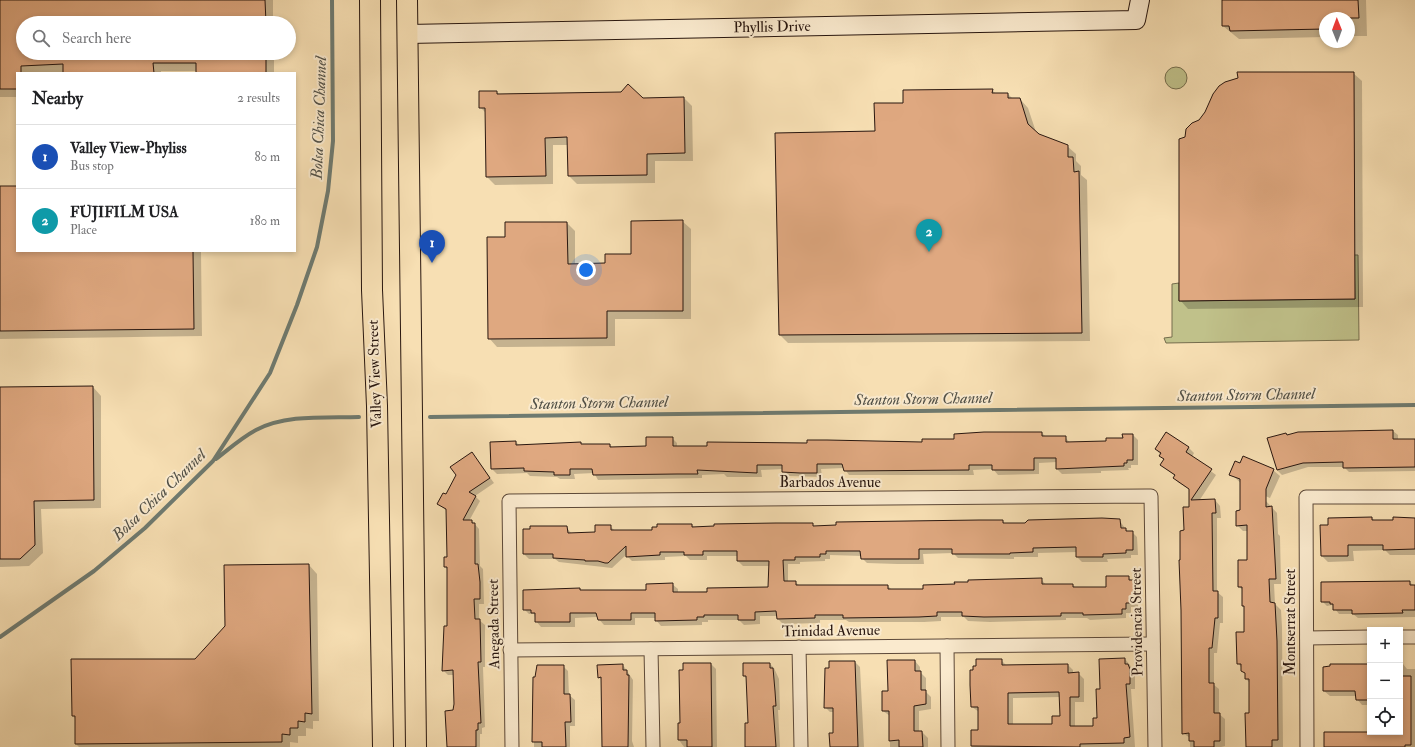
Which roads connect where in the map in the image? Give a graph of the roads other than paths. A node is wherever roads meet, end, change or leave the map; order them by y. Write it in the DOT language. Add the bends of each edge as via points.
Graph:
graph roads {
  1 [pos="363,0"];
  2 [pos="407,0"];
  3 [pos="1140,0"];
  4 [pos="370,9"];
  5 [pos="408,34"];
  6 [pos="1151,496"];
  7 [pos="1415,497"];
  8 [pos="509,501"];
  9 [pos="1367,637"];
  10 [pos="1403,637"];
  11 [pos="1415,637"];
  12 [pos="1307,638"];
  13 [pos="1153,644"];
  14 [pos="947,646"];
  15 [pos="799,647"];
  16 [pos="651,649"];
  17 [pos="510,650"];
  18 [pos="383,747"];
  19 [pos="416,747"];
  20 [pos="512,747"];
  21 [pos="653,747"];
  22 [pos="801,747"];
  23 [pos="948,747"];
  24 [pos="1155,747"];
  25 [pos="1307,747"];
  1 -- 4 [label="main road"];
  2 -- 5 [label="main road"];
  3 -- 5 [label="street, Phyllis Drive" via="1136,20"];
  4 -- 18 [label="main road, Valley View Street" via="372,290 377,406"];
  5 -- 19 [label="main road"];
  6 -- 8 [label="street, Barbados Avenue"];
  6 -- 13 [label="street, Providencia Street"];
  7 -- 12 [label="street, Montserrat Street" via="1306,498"];
  8 -- 17 [label="street, Anegada Street"];
  9 -- 12 [label="street"];
  10 -- 11 [label="street"];
  12 -- 25 [label="street, Montserrat Street"];
  13 -- 14 [label="street, Trinidad Avenue"];
  13 -- 24 [label="street, Providencia Street"];
  14 -- 15 [label="street, Trinidad Avenue"];
  14 -- 23 [label="street"];
  15 -- 16 [label="street, Trinidad Avenue"];
  15 -- 22 [label="street"];
  16 -- 17 [label="street, Trinidad Avenue"];
  16 -- 21 [label="street"];
  17 -- 20 [label="street, Anegada Street"];
}
